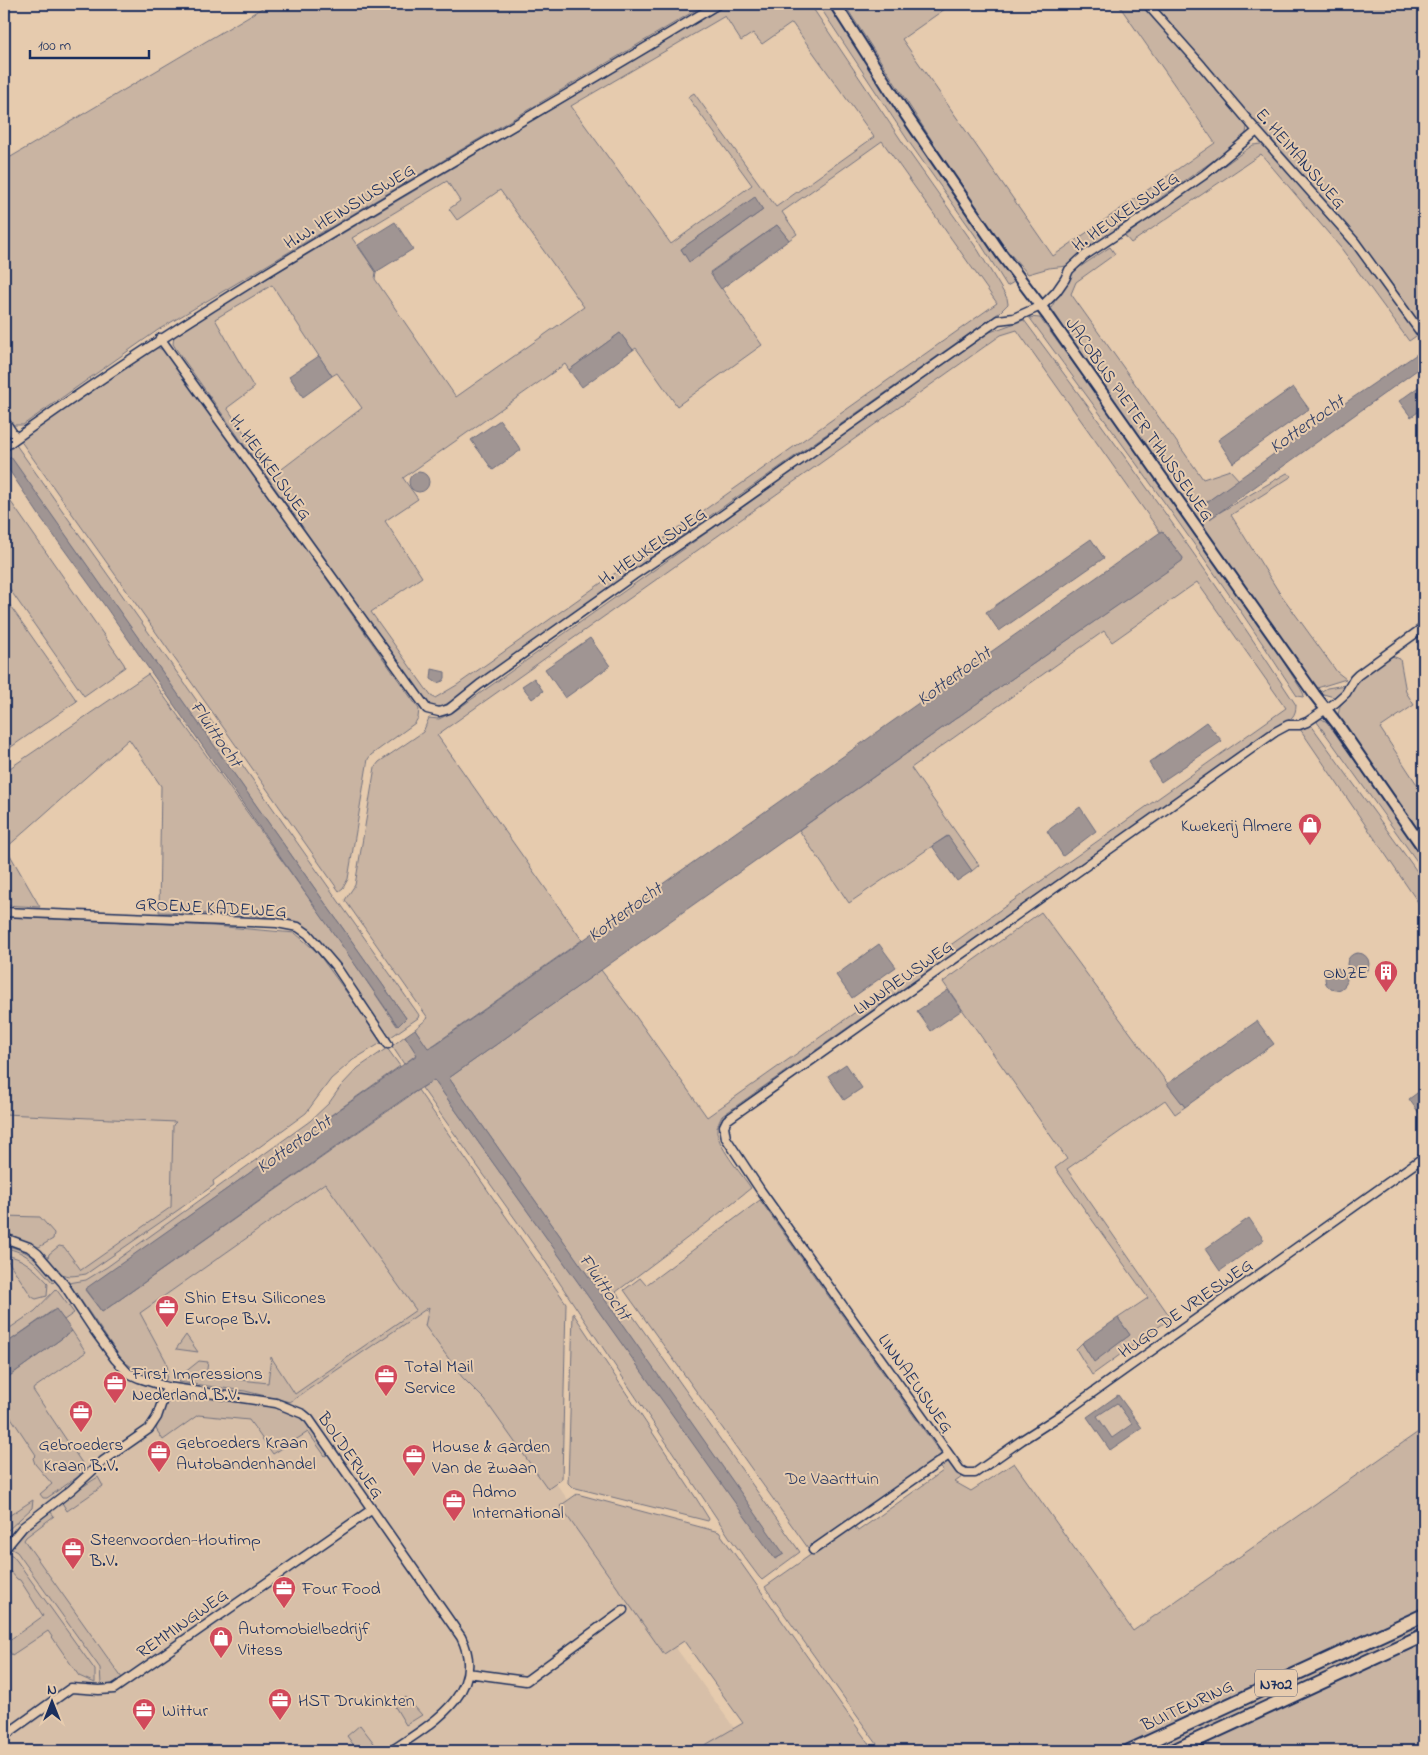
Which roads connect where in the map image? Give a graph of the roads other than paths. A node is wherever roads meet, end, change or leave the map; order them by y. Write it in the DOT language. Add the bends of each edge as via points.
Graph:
graph roads {
  1 [pos="718,4"];
  2 [pos="835,4"];
  3 [pos="1147,4"];
  4 [pos="1257,131"];
  5 [pos="1040,306"];
  6 [pos="1424,337"];
  7 [pos="160,338"];
  8 [pos="4,420"];
  9 [pos="16,438"];
  10 [pos="4,447"];
  11 [pos="1424,627"];
  12 [pos="1326,709"];
  13 [pos="1424,849"];
  14 [pos="4,912"];
  15 [pos="388,1044"];
  16 [pos="1424,1158"];
  17 [pos="4,1240"];
  18 [pos="167,1387"];
  19 [pos="949,1455"];
  20 [pos="960,1470"];
  21 [pos="371,1510"];
  22 [pos="4,1550"];
  23 [pos="813,1550"];
  24 [pos="623,1610"];
  25 [pos="1424,1615"];
  26 [pos="1424,1635"];
  27 [pos="468,1674"];
  28 [pos="4,1736"];
  29 [pos="391,1751"];
  30 [pos="1129,1751"];
  31 [pos="1173,1751"];
  1 -- 7 [label="street, H.W. HEINSIUSWEG"];
  2 -- 5 [label="street, JACOBUS PIETER THIJSSEWEG" via="906,115"];
  3 -- 4 [label="street, E. HEIMANSWEG"];
  4 -- 5 [label="street, H. HEUKELSWEG" via="1204,175 1084,256 1069,270 1056,292"];
  4 -- 6 [label="street, E. HEIMANSWEG" via="1355,242"];
  5 -- 7 [label="street, H. HEUKELSWEG" via="1014,318 998,320 626,580 449,709 439,712 426,709"];
  5 -- 12 [label="street, JACOBUS PIETER THIJSSEWEG"];
  7 -- 9 [label="street, H.W. HEINSIUSWEG"];
  8 -- 9 [label="street"];
  9 -- 10 [label="street, H.W. HEINSIUSWEG"];
  11 -- 12 [label="street, LINNAEUSWEG" via="1358,675 1341,699"];
  12 -- 13 [label="street, JACOBUS PIETER THIJSSEWEG"];
  12 -- 19 [label="street, LINNAEUSWEG" via="1307,722 1288,725 1275,732 727,1120 724,1126 726,1138 761,1191"];
  14 -- 15 [label="street, GROENE KADEWEG" via="277,923 298,927 337,968"];
  16 -- 20 [label="street, HUGO DE VRIESWEG" via="1064,1413 972,1474"];
  17 -- 18 [label="street, BOLDERWEG" via="29,1247 38,1254 128,1373"];
  18 -- 21 [label="street, BOLDERWEG" via="276,1403 303,1414"];
  18 -- 22 [label="street" via="149,1429 103,1461 23,1526"];
  19 -- 20 [label="street, LINNAEUSWEG"];
  19 -- 23 [label="street, LINNAEUSWEG"];
  21 -- 27 [label="street, BOLDERWEG" via="461,1638 468,1655"];
  21 -- 28 [label="street, REMMINGWEG" via="114,1689 71,1688"];
  24 -- 27 [label="street" via="526,1681"];
  25 -- 30 [label="highway, BUITENRING / N702"];
  26 -- 31 [label="highway, BUITENRING / N702"];
  27 -- 29 [label="street, BOLDERWEG" via="460,1695 444,1712"];
}
